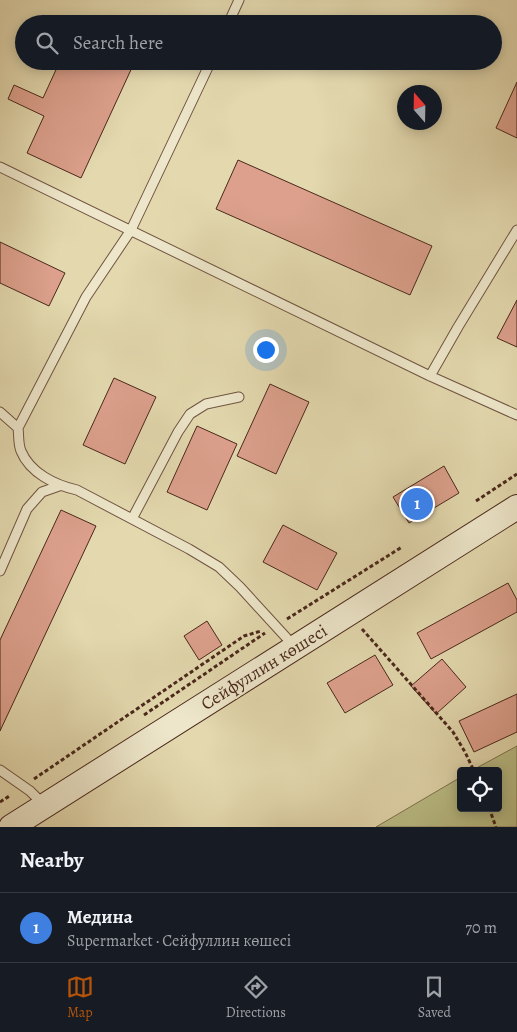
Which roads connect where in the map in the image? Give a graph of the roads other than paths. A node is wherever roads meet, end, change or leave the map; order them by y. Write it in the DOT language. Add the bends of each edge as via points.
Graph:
graph roads {
  1 [pos="239,0"];
  2 [pos="232,15"];
  3 [pos="207,70"];
  4 [pos="0,167"];
  5 [pos="131,230"];
  6 [pos="517,230"];
  7 [pos="430,376"];
  8 [pos="239,397"];
  9 [pos="0,412"];
  10 [pos="517,415"];
  11 [pos="18,428"];
  12 [pos="59,486"];
  13 [pos="517,507"];
  14 [pos="132,519"];
  15 [pos="0,571"];
  16 [pos="295,647"];
  17 [pos="0,770"];
  18 [pos="45,805"];
  19 [pos="10,827"];
  1 -- 2 [label="lane"];
  3 -- 5 [label="lane"];
  4 -- 5 [label="lane"];
  5 -- 7 [label="lane"];
  5 -- 11 [label="lane" via="86,296"];
  6 -- 7 [label="lane"];
  7 -- 10 [label="lane"];
  8 -- 14 [label="lane" via="206,404 190,414"];
  9 -- 11 [label="lane"];
  11 -- 12 [label="lane" via="20,450 29,465"];
  12 -- 14 [label="lane" via="76,490"];
  12 -- 15 [label="lane" via="42,492 26,509"];
  13 -- 16 [label="main road, Сейфуллин көшесі"];
  14 -- 16 [label="lane" via="219,567"];
  16 -- 18 [label="main road, Сейфуллин көшесі"];
  17 -- 18 [label="lane"];
  18 -- 19 [label="main road, Сейфуллин көшесі"];
}
